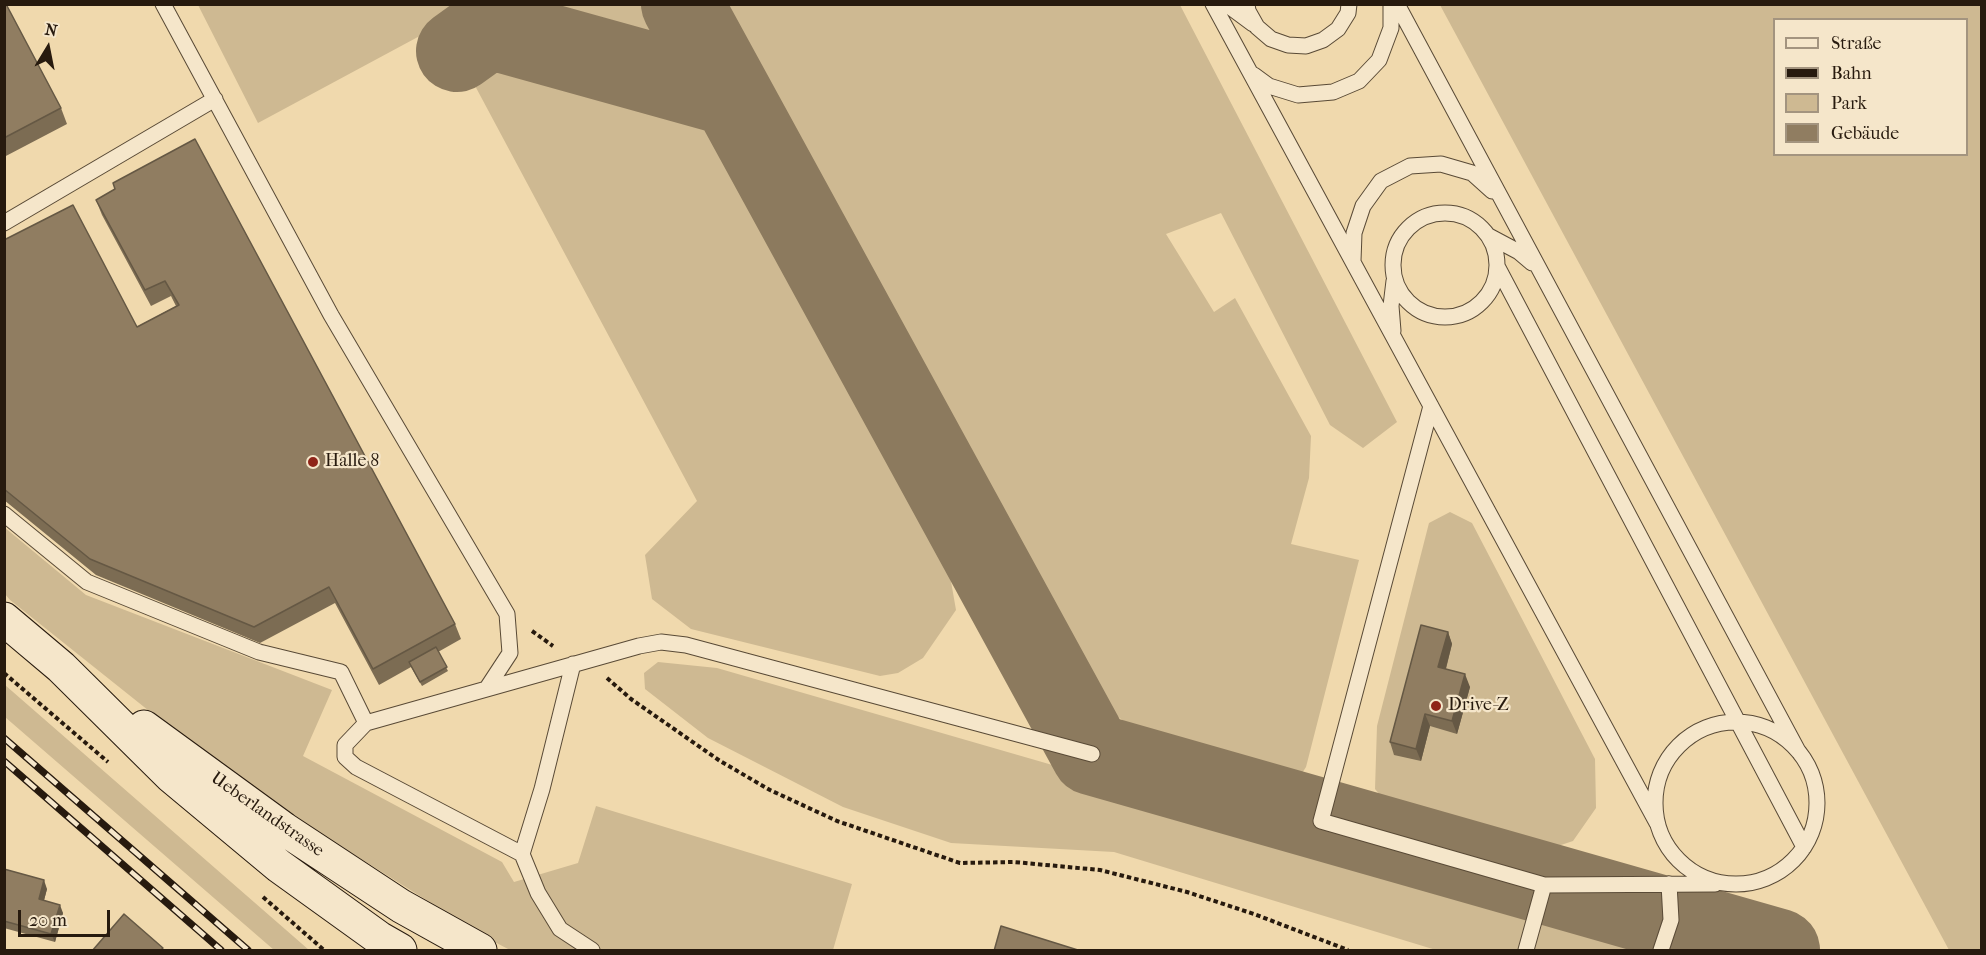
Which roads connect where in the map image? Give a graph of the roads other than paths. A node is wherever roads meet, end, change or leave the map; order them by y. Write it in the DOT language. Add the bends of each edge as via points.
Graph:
graph roads {
  1 [pos="163,4"];
  2 [pos="1213,4"];
  3 [pos="1226,4"];
  4 [pos="1247,4"];
  5 [pos="1349,4"];
  6 [pos="1391,4"];
  7 [pos="1397,4"];
  8 [pos="1257,27"];
  9 [pos="1250,71"];
  10 [pos="214,99"];
  11 [pos="1501,199"];
  12 [pos="4,223"];
  13 [pos="1489,236"];
  14 [pos="1353,262"];
  15 [pos="1497,266"];
  16 [pos="1540,271"];
  17 [pos="1394,281"];
  18 [pos="1393,337"];
  19 [pos="1431,406"];
  20 [pos="4,514"];
  21 [pos="4,619"];
  22 [pos="580,663"];
  23 [pos="61,667"];
  24 [pos="487,688"];
  25 [pos="366,723"];
  26 [pos="1738,723"];
  27 [pos="1798,751"];
  28 [pos="1092,754"];
  29 [pos="1657,823"];
  30 [pos="1804,847"];
  31 [pos="522,854"];
  32 [pos="1669,884"];
  33 [pos="1738,884"];
  34 [pos="1544,885"];
  35 [pos="400,951"];
  36 [pos="480,951"];
  37 [pos="592,951"];
  38 [pos="1526,951"];
  39 [pos="1661,951"];
  1 -- 10 [label="lane"];
  2 -- 9 [label="lane"];
  3 -- 8 [label="lane"];
  4 -- 8 [label="lane"];
  5 -- 8 [label="lane" via="1338,29 1306,46 1271,39"];
  6 -- 9 [label="lane" via="1391,28 1379,60 1359,81 1333,92 1298,95 1269,86"];
  7 -- 11 [label="lane"];
  9 -- 14 [label="lane"];
  10 -- 12 [label="lane"];
  10 -- 24 [label="lane" via="331,315 507,614 510,653"];
  11 -- 14 [label="lane" via="1472,172 1441,164 1410,166 1381,181 1363,206 1354,233"];
  11 -- 16 [label="lane"];
  13 -- 15 [label="lane" via="1496,250"];
  13 -- 16 [label="lane" via="1519,252"];
  13 -- 17 [label="lane" via="1479,224 1450,212 1419,218 1395,246 1391,263"];
  14 -- 18 [label="lane"];
  15 -- 17 [label="lane" via="1494,284 1484,300 1470,311 1452,317 1417,310"];
  15 -- 26 [label="lane"];
  16 -- 27 [label="lane"];
  17 -- 18 [label="lane"];
  18 -- 19 [label="lane"];
  19 -- 29 [label="lane"];
  19 -- 34 [label="lane" via="1321,820"];
  20 -- 25 [label="lane" via="87,582 259,652 341,672"];
  21 -- 23 [label="main road, Ueberlandstrasse"];
  22 -- 24 [label="lane"];
  22 -- 28 [label="lane" via="661,642 686,645"];
  22 -- 31 [label="lane"];
  23 -- 35 [label="main road, Ueberlandstrasse" via="171,776 279,866"];
  23 -- 36 [label="main road, Ueberlandstrasse" via="284,829 401,906"];
  24 -- 25 [label="lane"];
  25 -- 31 [label="lane" via="345,745 345,757 356,767"];
  26 -- 27 [label="lane" via="1752,723 1778,733"];
  26 -- 29 [label="lane" via="1725,722 1699,731 1677,747 1662,769 1657,787"];
  26 -- 30 [label="lane"];
  27 -- 30 [label="lane" via="1812,773 1817,798 1815,824"];
  29 -- 33 [label="lane" via="1668,848 1686,867 1711,880"];
  30 -- 33 [label="lane" via="1787,866 1765,879"];
  31 -- 37 [label="lane" via="560,929"];
  32 -- 33 [label="lane"];
  32 -- 34 [label="lane"];
  32 -- 39 [label="lane" via="1671,920"];
  34 -- 38 [label="lane"];
}
